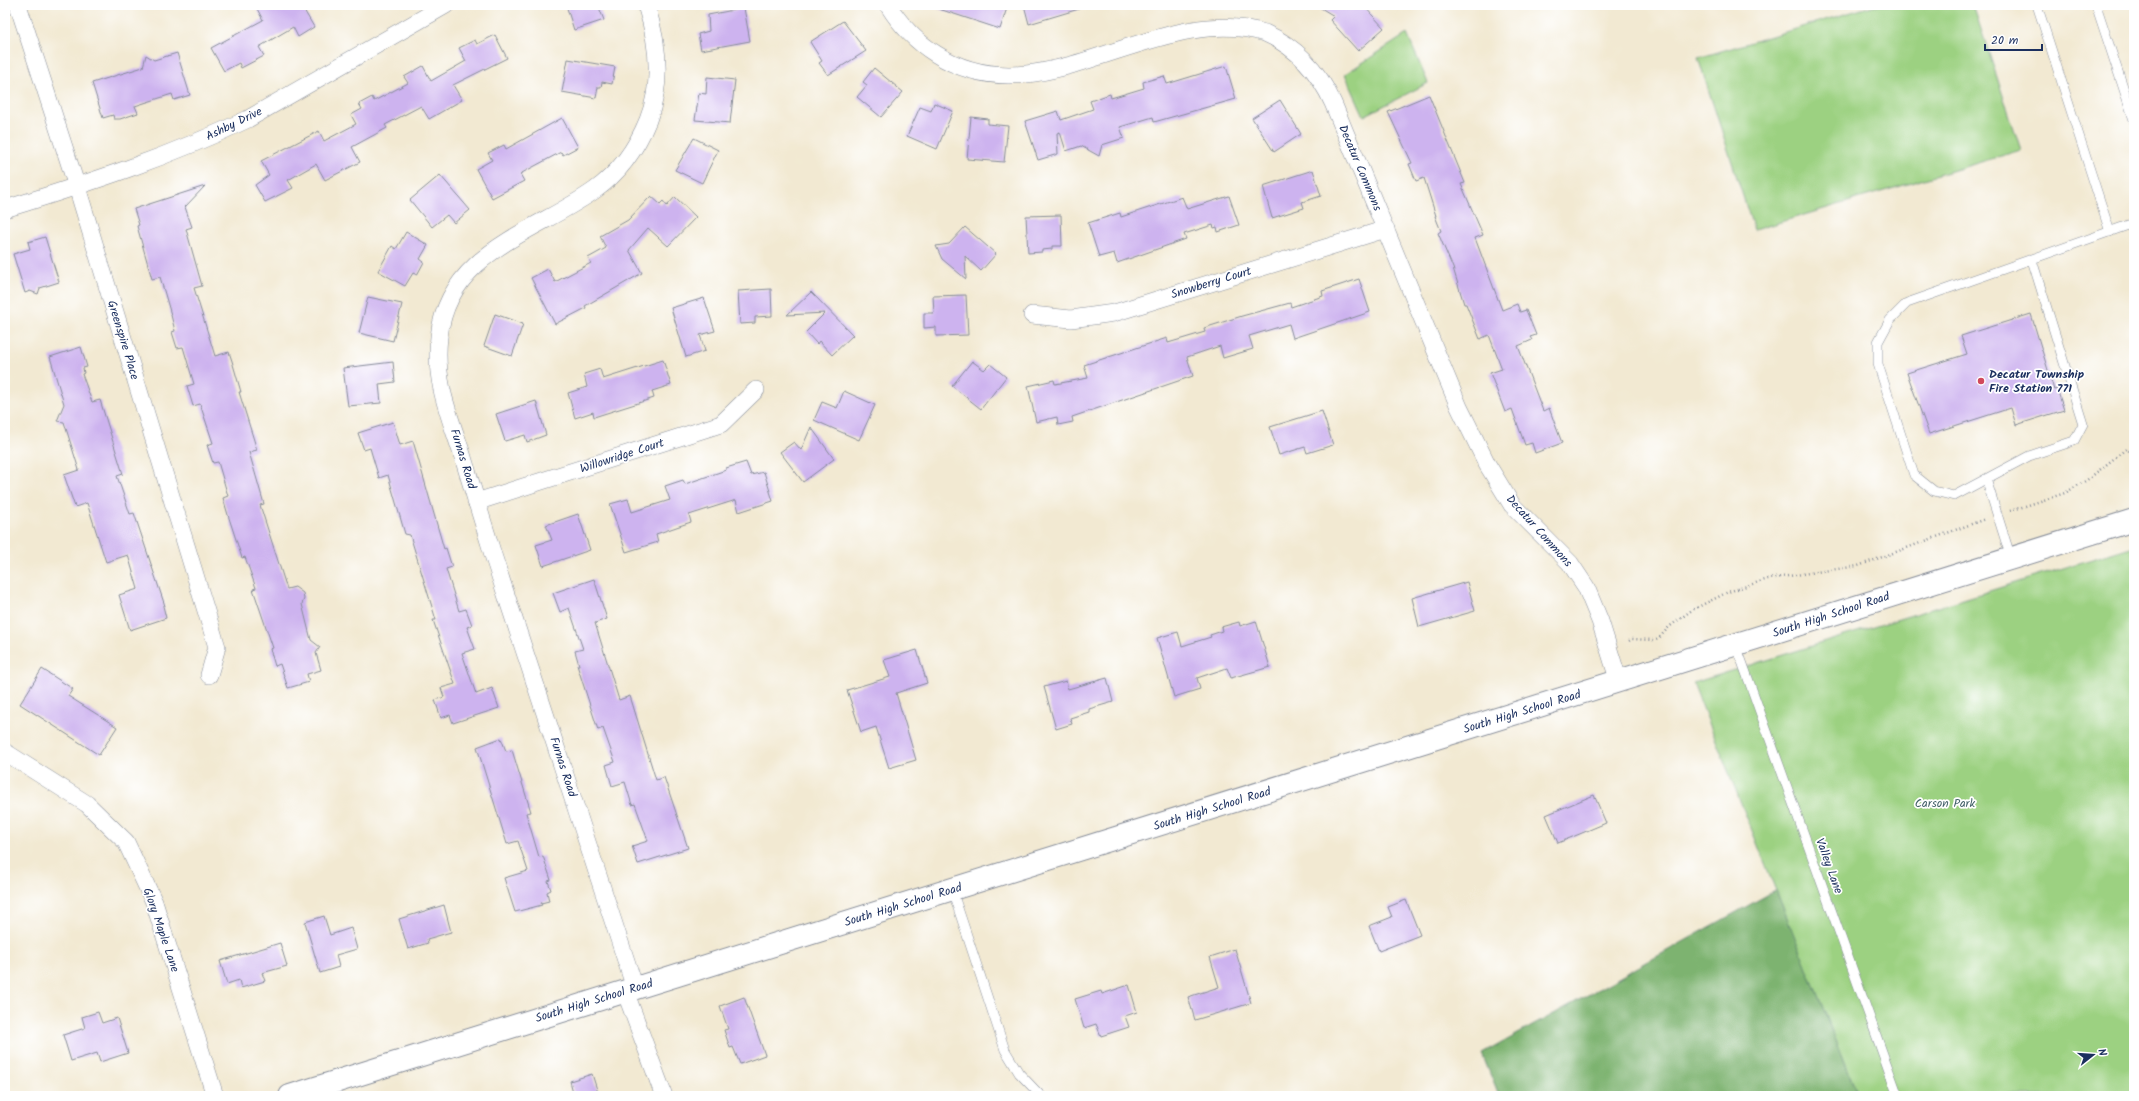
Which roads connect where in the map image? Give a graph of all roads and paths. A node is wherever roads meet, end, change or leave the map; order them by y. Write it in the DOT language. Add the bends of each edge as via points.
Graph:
graph roads {
  1 [pos="18,5"];
  2 [pos="446,5"];
  3 [pos="646,5"];
  4 [pos="888,5"];
  5 [pos="2037,5"];
  6 [pos="2096,5"];
  7 [pos="2134,120"];
  8 [pos="77,187"];
  9 [pos="5,209"];
  10 [pos="2134,224"];
  11 [pos="1386,228"];
  12 [pos="2110,232"];
  13 [pos="2032,260"];
  14 [pos="1032,316"];
  15 [pos="756,390"];
  16 [pos="2134,454"];
  17 [pos="1986,479"];
  18 [pos="476,502"];
  19 [pos="2023,507"];
  20 [pos="2134,520"];
  21 [pos="1963,527"];
  22 [pos="2011,558"];
  23 [pos="1629,641"];
  24 [pos="1736,645"];
  25 [pos="209,675"];
  26 [pos="1618,682"];
  27 [pos="5,752"];
  28 [pos="952,890"];
  29 [pos="630,990"];
  30 [pos="215,1096"];
  31 [pos="290,1096"];
  32 [pos="664,1096"];
  33 [pos="1041,1096"];
  34 [pos="1898,1096"];
  1 -- 8 [label="street, Greenspire Place"];
  2 -- 8 [label="street, Ashby Drive" via="248,119 120,173"];
  3 -- 18 [label="street, Furnas Road" via="655,34 658,64 655,95 644,128 632,151 610,178 597,189 488,254 453,294 443,318 439,336 438,371"];
  4 -- 11 [label="street, Decatur Commons" via="902,26 930,51 962,67 989,73 1016,74 1043,68 1200,22 1235,24 1277,38 1306,62 1326,87"];
  5 -- 12 [label="lane"];
  6 -- 7 [label="lane"];
  8 -- 9 [label="street, Ashby Drive"];
  8 -- 25 [label="street, Greenspire Place" via="217,648"];
  10 -- 12 [label="lane"];
  11 -- 14 [label="street, Snowberry Court" via="1114,313 1071,319"];
  11 -- 26 [label="street, Decatur Commons" via="1459,407 1487,464 1512,505 1570,564 1586,587 1600,621"];
  12 -- 13 [label="lane"];
  13 -- 17 [label="lane" via="2083,424 2074,440 2029,456"];
  13 -- 17 [label="lane" via="1907,303 1890,320 1878,342 1878,364 1914,475 1934,491 1954,496"];
  15 -- 18 [label="street, Willowridge Court" via="722,424"];
  16 -- 19 [label="path" via="2126,449 2087,480 2065,493"];
  17 -- 22 [label="lane"];
  18 -- 29 [label="street, Furnas Road"];
  20 -- 22 [label="main road, South High School Road"];
  21 -- 23 [label="path" via="1858,566 1768,578 1728,592 1692,610 1659,638"];
  22 -- 24 [label="main road, South High School Road"];
  24 -- 26 [label="main road, South High School Road"];
  24 -- 34 [label="lane, Valley Lane"];
  26 -- 28 [label="main road, South High School Road"];
  27 -- 30 [label="street, Glory Maple Lane" via="87,804 126,842 154,902"];
  28 -- 29 [label="main road, South High School Road"];
  28 -- 33 [label="lane" via="1005,1050 1019,1073"];
  29 -- 31 [label="main road, South High School Road"];
  29 -- 32 [label="street, Furnas Road"];
}
